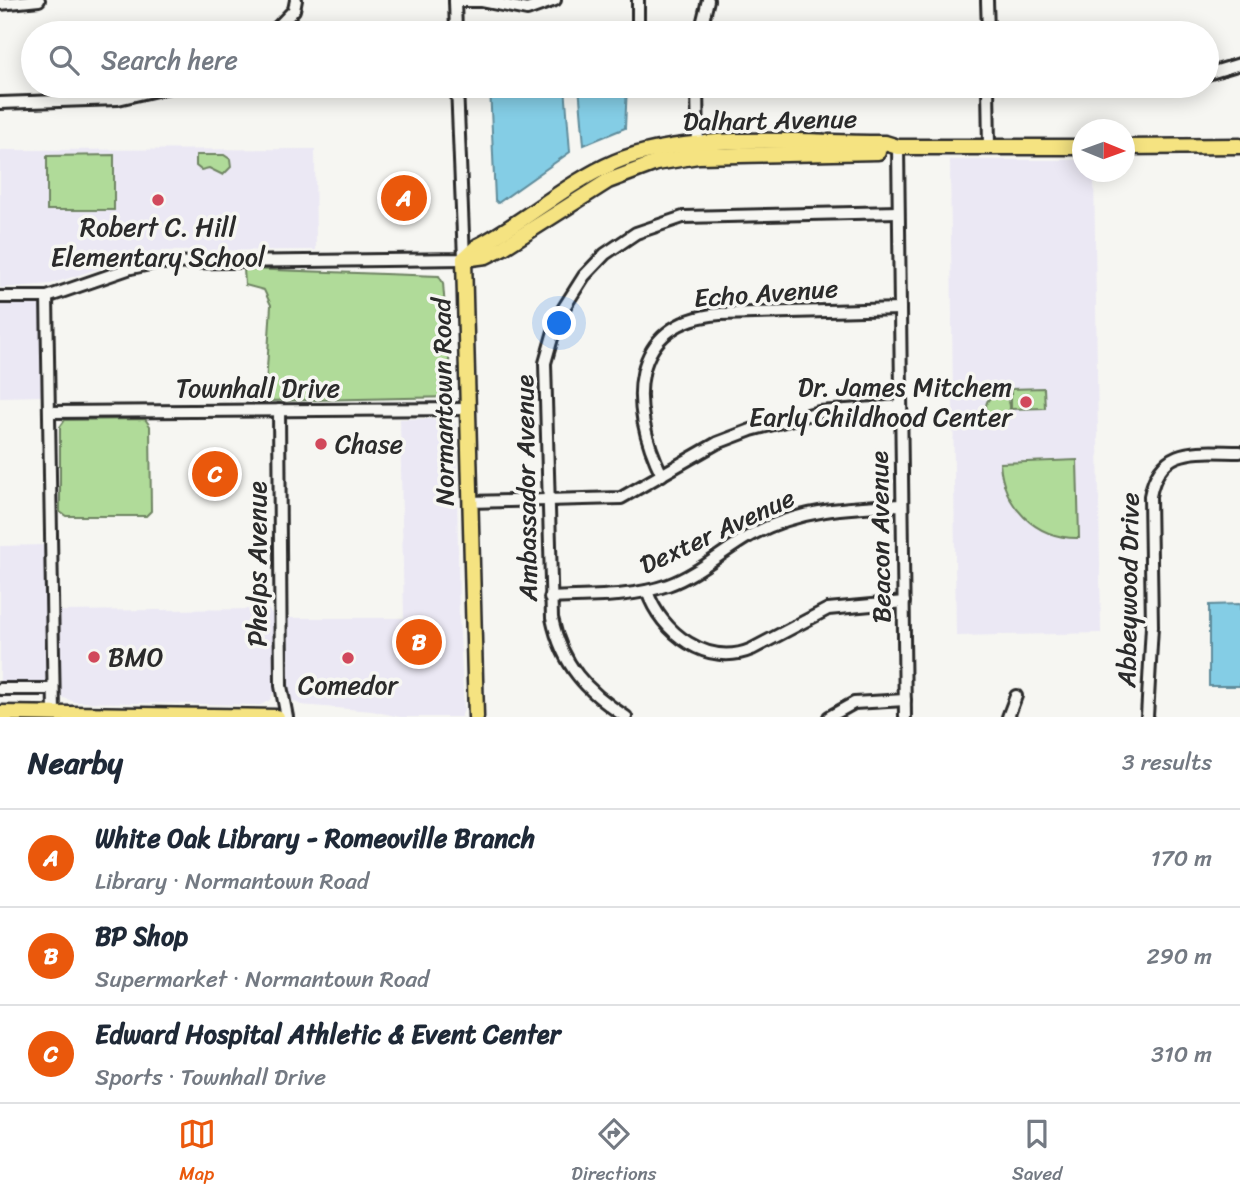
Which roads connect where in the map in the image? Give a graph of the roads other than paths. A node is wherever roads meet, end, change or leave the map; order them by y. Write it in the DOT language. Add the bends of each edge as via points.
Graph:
graph roads {
  1 [pos="39,0"];
  2 [pos="296,0"];
  3 [pos="555,0"];
  4 [pos="638,0"];
  5 [pos="708,0"];
  6 [pos="987,0"];
  7 [pos="455,1"];
  8 [pos="0,4"];
  9 [pos="283,21"];
  10 [pos="456,21"];
  11 [pos="638,21"];
  12 [pos="703,21"];
  13 [pos="988,21"];
  14 [pos="1240,64"];
  15 [pos="1219,70"];
  16 [pos="122,98"];
  17 [pos="457,98"];
  18 [pos="697,98"];
  19 [pos="988,98"];
  20 [pos="0,103"];
  21 [pos="1240,146"];
  22 [pos="898,147"];
  23 [pos="989,147"];
  24 [pos="1135,147"];
  25 [pos="1072,148"];
  26 [pos="698,149"];
  27 [pos="898,212"];
  28 [pos="464,259"];
  29 [pos="0,297"];
  30 [pos="47,297"];
  31 [pos="900,309"];
  32 [pos="901,406"];
  33 [pos="467,409"];
  34 [pos="279,410"];
  35 [pos="49,412"];
  36 [pos="1240,452"];
  37 [pos="662,475"];
  38 [pos="547,501"];
  39 [pos="469,502"];
  40 [pos="902,505"];
  41 [pos="647,591"];
  42 [pos="550,598"];
  43 [pos="904,602"];
  44 [pos="0,689"];
  45 [pos="53,690"];
  46 [pos="1016,696"];
  47 [pos="905,700"];
  48 [pos="0,713"];
  49 [pos="54,713"];
  50 [pos="136,716"];
  51 [pos="276,717"];
  52 [pos="287,717"];
  53 [pos="476,717"];
  54 [pos="626,717"];
  55 [pos="828,717"];
  56 [pos="905,717"];
  57 [pos="1008,717"];
  58 [pos="1147,717"];
  1 -- 8 [label="street"];
  2 -- 9 [label="street"];
  3 -- 7 [label="street" via="527,10"];
  4 -- 11 [label="street"];
  5 -- 12 [label="street"];
  6 -- 13 [label="street"];
  7 -- 10 [label="street"];
  14 -- 15 [label="street"];
  16 -- 20 [label="street"];
  17 -- 28 [label="street, Normantown Road"];
  18 -- 26 [label="street"];
  19 -- 23 [label="street"];
  21 -- 24 [label="main road"];
  22 -- 23 [label="main road, Dalhart Avenue"];
  22 -- 26 [label="main road, Dalhart Avenue" via="884,152"];
  22 -- 27 [label="street, Beacon Avenue"];
  23 -- 25 [label="main road, Dalhart Avenue"];
  26 -- 28 [label="main road, Dalhart Avenue" via="608,181 504,247"];
  27 -- 31 [label="street, Beacon Avenue"];
  27 -- 38 [label="street, Ambassador Avenue" via="696,215 644,229 605,254 565,302 547,350"];
  28 -- 30 [label="street, Dalhart Avenue" via="155,263"];
  28 -- 33 [label="main road, Normantown Road"];
  29 -- 30 [label="street, Dalhart Avenue"];
  30 -- 35 [label="street"];
  31 -- 32 [label="street, Beacon Avenue"];
  31 -- 37 [label="street, Echo Avenue" via="720,314 695,316 674,325 651,349 642,377 644,433"];
  32 -- 37 [label="street" via="819,412 781,420 717,443"];
  32 -- 40 [label="street, Beacon Avenue"];
  33 -- 34 [label="street, Townhall Drive"];
  33 -- 39 [label="main road, Normantown Road"];
  34 -- 35 [label="street, Townhall Drive"];
  34 -- 52 [label="street, Phelps Avenue" via="281,686"];
  35 -- 45 [label="street"];
  36 -- 58 [label="street, Abbeywood Drive" via="1179,455 1163,463 1154,477"];
  37 -- 38 [label="street" via="621,498"];
  38 -- 39 [label="street"];
  38 -- 42 [label="street, Ambassador Avenue"];
  39 -- 53 [label="main road, Normantown Road"];
  40 -- 41 [label="street, Dexter Avenue" via="824,509 791,518 750,536 671,584"];
  40 -- 43 [label="street, Beacon Avenue"];
  41 -- 42 [label="street, Dexter Avenue"];
  41 -- 43 [label="street" via="668,627 710,654 721,656 739,654 828,608"];
  42 -- 54 [label="street, Ambassador Avenue" via="559,647 571,670 589,692"];
  43 -- 47 [label="street, Beacon Avenue"];
  44 -- 45 [label="street"];
  45 -- 49 [label="street"];
  46 -- 57 [label="street"];
  47 -- 55 [label="street" via="854,703"];
  47 -- 56 [label="street, Beacon Avenue"];
  48 -- 49 [label="main road"];
  49 -- 50 [label="main road"];
  50 -- 51 [label="main road"];
}
